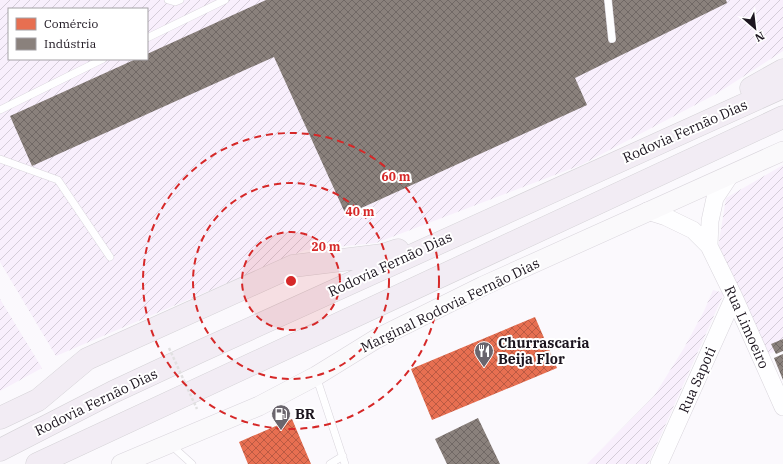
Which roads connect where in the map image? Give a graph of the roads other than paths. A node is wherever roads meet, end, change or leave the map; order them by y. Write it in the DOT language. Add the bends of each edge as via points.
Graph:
graph roads {
  1 [pos="168,0"];
  2 [pos="180,0"];
  3 [pos="225,0"];
  4 [pos="608,0"];
  5 [pos="148,38"];
  6 [pos="612,39"];
  7 [pos="101,60"];
  8 [pos="783,70"];
  9 [pos="783,87"];
  10 [pos="0,110"];
  11 [pos="783,117"];
  12 [pos="654,145"];
  13 [pos="783,151"];
  14 [pos="0,159"];
  15 [pos="728,177"];
  16 [pos="647,211"];
  17 [pos="494,217"];
  18 [pos="709,246"];
  19 [pos="110,257"];
  20 [pos="734,297"];
  21 [pos="316,376"];
  22 [pos="783,407"];
  23 [pos="0,418"];
  24 [pos="171,444"];
  25 [pos="0,450"];
  26 [pos="343,456"];
  27 [pos="37,464"];
  28 [pos="121,464"];
  29 [pos="192,464"];
  30 [pos="330,464"];
  31 [pos="345,464"];
  32 [pos="659,464"];
  1 -- 2 [label="lane"];
  3 -- 5 [label="lane"];
  4 -- 6 [label="lane"];
  7 -- 10 [label="lane"];
  8 -- 12 [label="highway"];
  9 -- 12 [label="highway, Rodovia Fernão Dias"];
  11 -- 27 [label="highway, Rodovia Fernão Dias"];
  12 -- 17 [label="highway, Rodovia Fernão Dias"];
  13 -- 15 [label="main road, Marginal Rodovia Fernão Dias"];
  14 -- 19 [label="lane" via="58,180"];
  15 -- 16 [label="main road, Marginal Rodovia Fernão Dias"];
  15 -- 18 [label="street, Rua Limoeiro" via="715,198 710,221"];
  16 -- 18 [label="street, Rua Limoeiro" via="693,230"];
  16 -- 21 [label="main road, Marginal Rodovia Fernão Dias" via="483,286 376,339"];
  17 -- 23 [label="highway" via="383,255 293,266 87,359 38,400"];
  17 -- 25 [label="highway, Rodovia Fernão Dias" via="159,371"];
  18 -- 20 [label="street, Rua Limoeiro"];
  20 -- 22 [label="street, Rua Limoeiro"];
  20 -- 32 [label="street, Rua Sapoti"];
  21 -- 24 [label="main road, Marginal Rodovia Fernão Dias" via="259,406"];
  21 -- 26 [label="lane"];
  24 -- 28 [label="main road, Marginal Rodovia Fernão Dias"];
  24 -- 29 [label="lane"];
  26 -- 30 [label="lane"];
  26 -- 31 [label="lane"];
}
